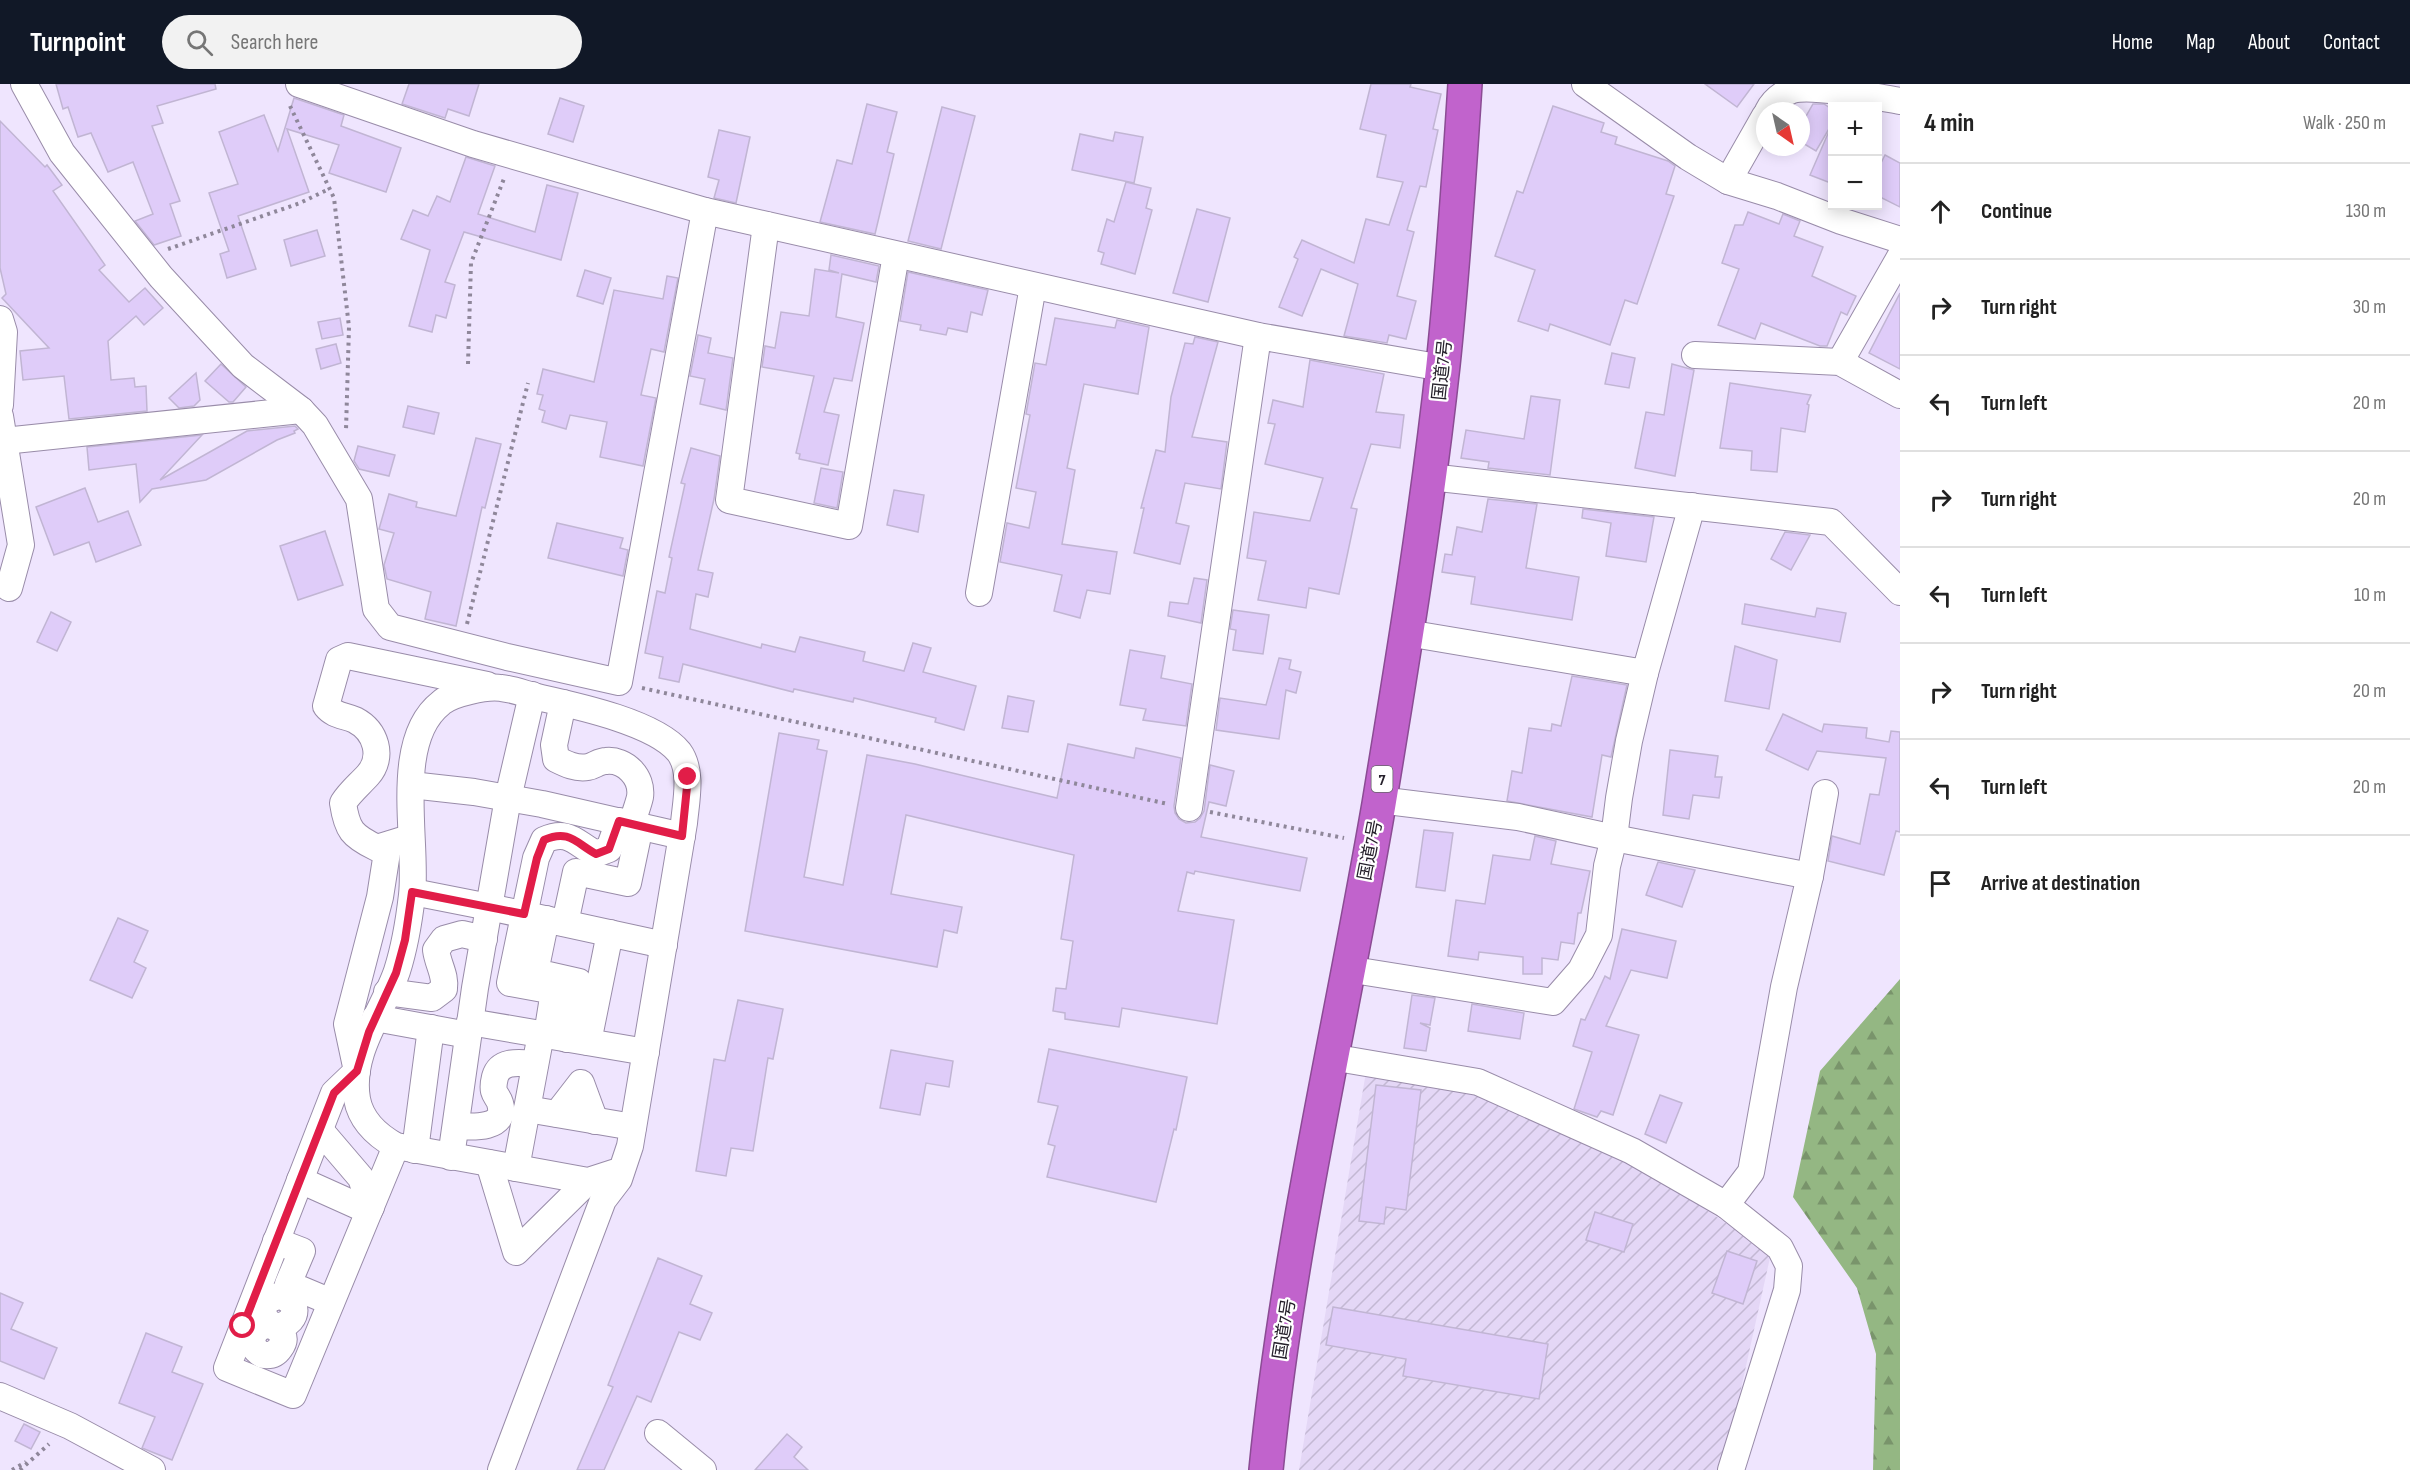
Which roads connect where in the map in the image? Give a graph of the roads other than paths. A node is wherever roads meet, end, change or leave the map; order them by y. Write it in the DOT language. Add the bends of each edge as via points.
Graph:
graph roads {
  1 [pos="24,84"];
  2 [pos="1465,84"];
  3 [pos="1586,84"];
  4 [pos="294,93"];
  5 [pos="1900,101"];
  6 [pos="1772,102"];
  7 [pos="1756,132"];
  8 [pos="1728,181"];
  9 [pos="705,211"];
  10 [pos="766,225"];
  11 [pos="1900,240"];
  12 [pos="896,255"];
  13 [pos="1900,256"];
  14 [pos="1033,286"];
  15 [pos="0,319"];
  16 [pos="1258,336"];
  17 [pos="1695,355"];
  18 [pos="1840,362"];
  19 [pos="1443,368"];
  20 [pos="1900,395"];
  21 [pos="0,405"];
  22 [pos="301,410"];
  23 [pos="2,428"];
  24 [pos="1430,477"];
  25 [pos="1692,506"];
  26 [pos="9,588"];
  27 [pos="1900,592"];
  28 [pos="979,593"];
  29 [pos="1407,633"];
  30 [pos="1645,673"];
  31 [pos="499,687"];
  32 [pos="532,695"];
  33 [pos="563,703"];
  34 [pos="411,785"];
  35 [pos="1825,793"];
  36 [pos="508,798"];
  37 [pos="1379,800"];
  38 [pos="1189,808"];
  39 [pos="630,824"];
  40 [pos="412,836"];
  41 [pos="682,836"];
  42 [pos="1614,838"];
  43 [pos="388,846"];
  44 [pos="1810,876"];
  45 [pos="412,892"];
  46 [pos="489,907"];
  47 [pos="545,919"];
  48 [pos="610,933"];
  49 [pos="484,939"];
  50 [pos="664,945"];
  51 [pos="1347,969"];
  52 [pos="387,992"];
  53 [pos="375,1018"];
  54 [pos="431,1028"];
  55 [pos="470,1029"];
  56 [pos="561,1038"];
  57 [pos="646,1052"];
  58 [pos="1331,1057"];
  59 [pos="535,1064"];
  60 [pos="357,1071"];
  61 [pos="527,1109"];
  62 [pos="557,1114"];
  63 [pos="595,1120"];
  64 [pos="456,1126"];
  65 [pos="633,1127"];
  66 [pos="320,1130"];
  67 [pos="405,1148"];
  68 [pos="451,1157"];
  69 [pos="489,1163"];
  70 [pos="516,1168"];
  71 [pos="622,1170"];
  72 [pos="300,1180"];
  73 [pos="588,1181"];
  74 [pos="1726,1205"];
  75 [pos="370,1209"];
  76 [pos="276,1241"];
  77 [pos="331,1302"];
  78 [pos="321,1328"];
  79 [pos="252,1378"];
  80 [pos="0,1395"];
  81 [pos="658,1433"];
  82 [pos="152,1470"];
  83 [pos="501,1470"];
  84 [pos="703,1470"];
  85 [pos="1266,1470"];
  86 [pos="1731,1470"];
  1 -- 22 [label="street" via="62,153 161,277 243,366"];
  2 -- 19 [label="highway, 国道7号 / 7"];
  3 -- 8 [label="street"];
  4 -- 9 [label="street"];
  5 -- 6 [label="street" via="1832,90 1794,89"];
  7 -- 8 [label="street"];
  8 -- 11 [label="street"];
  9 -- 10 [label="street"];
  9 -- 22 [label="street" via="619,682 390,627 376,609 359,499 315,425"];
  10 -- 12 [label="street"];
  10 -- 12 [label="street" via="729,500 849,526"];
  12 -- 14 [label="street"];
  13 -- 18 [label="street"];
  14 -- 16 [label="street"];
  14 -- 28 [label="street"];
  15 -- 21 [label="street" via="4,332"];
  16 -- 19 [label="street"];
  16 -- 38 [label="street"];
  17 -- 18 [label="street"];
  18 -- 20 [label="street"];
  19 -- 24 [label="highway, 国道7号 / 7"];
  22 -- 23 [label="street"];
  23 -- 26 [label="street" via="21,545"];
  24 -- 25 [label="street"];
  24 -- 29 [label="highway, 国道7号 / 7"];
  25 -- 27 [label="street" via="1832,522"];
  25 -- 30 [label="street"];
  29 -- 30 [label="street"];
  29 -- 37 [label="highway, 国道7号 / 7"];
  30 -- 42 [label="street" via="1629,741"];
  31 -- 32 [label="street"];
  31 -- 34 [label="street" via="463,692 441,703 421,727"];
  31 -- 43 [label="street" via="348,656 339,660 326,706 370,730 376,744 376,760 369,774 343,803 346,824 358,839 377,848"];
  32 -- 33 [label="street"];
  32 -- 36 [label="street"];
  33 -- 39 [label="street" via="554,745 556,759 570,767 587,767 604,760 618,761 630,768 639,781 640,795"];
  33 -- 41 [label="street" via="656,734 679,753 688,777"];
  34 -- 36 [label="street"];
  34 -- 40 [label="street"];
  35 -- 44 [label="street"];
  36 -- 39 [label="street"];
  36 -- 46 [label="street"];
  37 -- 42 [label="street" via="1518,817"];
  37 -- 51 [label="highway, 国道7号 / 7"];
  39 -- 41 [label="street"];
  39 -- 47 [label="street" via="628,883 576,872"];
  39 -- 47 [label="street" via="609,849 596,854 572,838 556,835 544,840 537,858"];
  40 -- 43 [label="street"];
  40 -- 45 [label="street"];
  41 -- 50 [label="street"];
  42 -- 44 [label="street"];
  42 -- 51 [label="street" via="1599,935 1581,970 1553,1002"];
  43 -- 60 [label="street" via="380,897 347,1024"];
  44 -- 74 [label="street" via="1784,987 1751,1172"];
  45 -- 46 [label="street"];
  45 -- 52 [label="street" via="405,940"];
  46 -- 47 [label="street"];
  46 -- 49 [label="street"];
  47 -- 48 [label="street"];
  47 -- 56 [label="street" via="535,972 579,982"];
  48 -- 50 [label="street"];
  48 -- 56 [label="street"];
  49 -- 52 [label="street" via="462,934 444,939 436,950 446,977 444,989 432,998"];
  49 -- 55 [label="street"];
  50 -- 57 [label="street"];
  51 -- 58 [label="highway, 国道7号 / 7"];
  52 -- 53 [label="street"];
  53 -- 54 [label="street"];
  53 -- 60 [label="street"];
  54 -- 55 [label="street"];
  54 -- 67 [label="street"];
  55 -- 56 [label="street"];
  55 -- 64 [label="street"];
  56 -- 57 [label="street"];
  56 -- 59 [label="street"];
  57 -- 65 [label="street"];
  58 -- 74 [label="street" via="1478,1083 1632,1150"];
  58 -- 85 [label="highway, 国道7号 / 7" via="1285,1325"];
  59 -- 61 [label="street"];
  59 -- 64 [label="street" via="503,1065 496,1074 493,1089 501,1105 491,1125"];
  60 -- 66 [label="street" via="334,1093"];
  60 -- 67 [label="street" via="357,1100 367,1123 380,1137"];
  61 -- 62 [label="street"];
  61 -- 70 [label="street"];
  62 -- 63 [label="street"];
  62 -- 63 [label="street" via="581,1083"];
  63 -- 65 [label="street"];
  64 -- 68 [label="street"];
  65 -- 71 [label="street"];
  66 -- 72 [label="street"];
  66 -- 75 [label="street" via="361,1178"];
  67 -- 68 [label="street"];
  67 -- 75 [label="street"];
  68 -- 69 [label="street"];
  69 -- 70 [label="street"];
  69 -- 73 [label="street" via="516,1252"];
  70 -- 73 [label="street"];
  71 -- 73 [label="street"];
  71 -- 83 [label="street" via="603,1200"];
  72 -- 75 [label="street"];
  72 -- 76 [label="street"];
  74 -- 86 [label="street" via="1780,1248 1789,1266 1787,1290"];
  75 -- 77 [label="street"];
  76 -- 77 [label="street" via="302,1251 288,1284"];
  76 -- 79 [label="street" via="227,1368"];
  77 -- 78 [label="street"];
  78 -- 79 [label="street" via="293,1395"];
  78 -- 79 [label="street" via="280,1322 282,1347 269,1356 261,1353"];
  80 -- 82 [label="street" via="70,1426"];
  81 -- 84 [label="street"];
}
